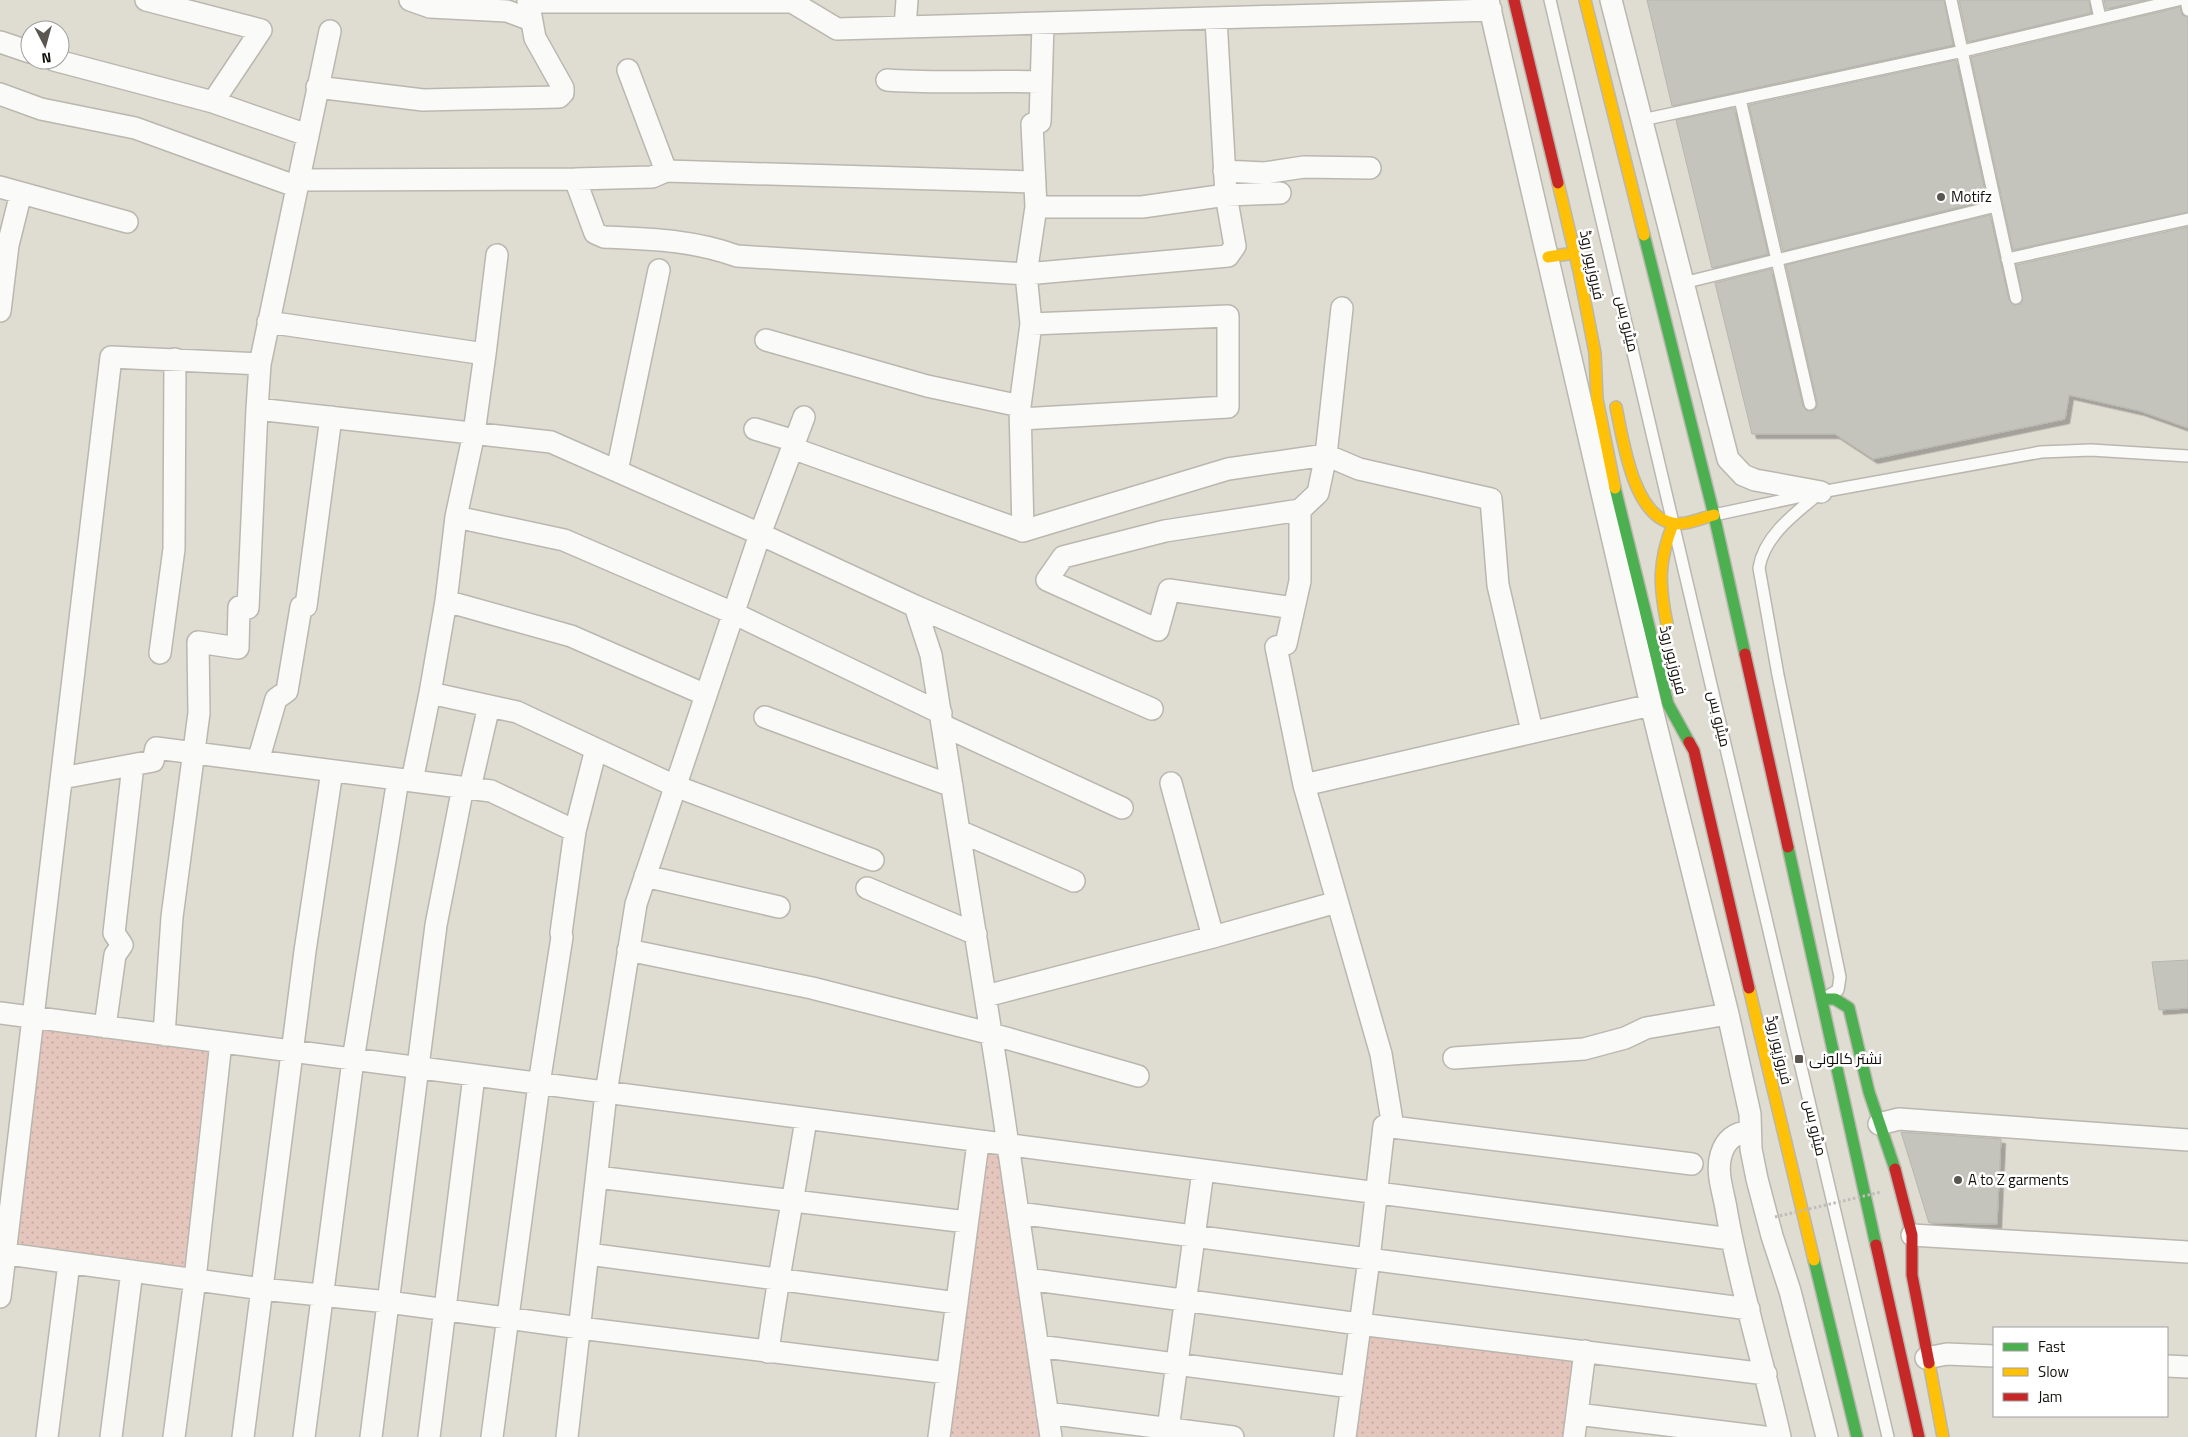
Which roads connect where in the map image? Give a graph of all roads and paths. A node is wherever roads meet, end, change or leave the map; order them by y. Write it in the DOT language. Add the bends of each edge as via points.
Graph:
graph roads {
  1 [pos="146,0"];
  2 [pos="410,0"];
  3 [pos="907,0"];
  4 [pos="1514,0"];
  5 [pos="1550,0"];
  6 [pos="1585,0"];
  7 [pos="1611,0"];
  8 [pos="1951,0"];
  9 [pos="2096,0"];
  10 [pos="2178,0"];
  11 [pos="2186,0"];
  12 [pos="792,1"];
  13 [pos="706,2"];
  14 [pos="1490,5"];
  15 [pos="529,7"];
  16 [pos="2188,10"];
  17 [pos="2100,18"];
  18 [pos="1216,19"];
  19 [pos="1043,24"];
  20 [pos="904,28"];
  21 [pos="330,31"];
  22 [pos="0,42"];
  23 [pos="20,49"];
  24 [pos="1963,50"];
  25 [pos="70,64"];
  26 [pos="628,70"];
  27 [pos="887,80"];
  28 [pos="1041,82"];
  29 [pos="317,87"];
  30 [pos="0,94"];
  31 [pos="1740,99"];
  32 [pos="213,102"];
  33 [pos="1642,120"];
  34 [pos="306,135"];
  35 [pos="1370,168"];
  36 [pos="666,171"];
  37 [pos="1224,171"];
  38 [pos="575,179"];
  39 [pos="1035,182"];
  40 [pos="296,183"];
  41 [pos="0,187"];
  42 [pos="22,193"];
  43 [pos="1280,193"];
  44 [pos="1226,195"];
  45 [pos="1996,206"];
  46 [pos="1036,207"];
  47 [pos="2188,219"];
  48 [pos="127,222"];
  49 [pos="1574,253"];
  50 [pos="497,255"];
  51 [pos="1548,257"];
  52 [pos="2007,259"];
  53 [pos="1776,260"];
  54 [pos="659,270"];
  55 [pos="1026,274"];
  56 [pos="1683,283"];
  57 [pos="2016,298"];
  58 [pos="1342,308"];
  59 [pos="0,311"];
  60 [pos="268,322"];
  61 [pos="1031,324"];
  62 [pos="766,340"];
  63 [pos="1595,353"];
  64 [pos="485,354"];
  65 [pos="175,359"];
  66 [pos="260,364"];
  67 [pos="1709,386"];
  68 [pos="1683,391"];
  69 [pos="1810,404"];
  70 [pos="257,409"];
  71 [pos="1021,413"];
  72 [pos="330,417"];
  73 [pos="804,418"];
  74 [pos="756,429"];
  75 [pos="474,433"];
  76 [pos="794,444"];
  77 [pos="1326,455"];
  78 [pos="2188,456"];
  79 [pos="617,471"];
  80 [pos="1821,492"];
  81 [pos="1300,510"];
  82 [pos="1714,515"];
  83 [pos="456,517"];
  84 [pos="1673,524"];
  85 [pos="1023,531"];
  86 [pos="760,534"];
  87 [pos="446,601"];
  88 [pos="915,606"];
  89 [pos="1294,608"];
  90 [pos="733,613"];
  91 [pos="1669,634"];
  92 [pos="160,653"];
  93 [pos="430,693"];
  94 [pos="706,695"];
  95 [pos="489,706"];
  96 [pos="1651,706"];
  97 [pos="1152,709"];
  98 [pos="1686,712"];
  99 [pos="765,717"];
  100 [pos="942,719"];
  101 [pos="1532,731"];
  102 [pos="596,749"];
  103 [pos="1694,751"];
  104 [pos="192,753"];
  105 [pos="258,761"];
  106 [pos="133,765"];
  107 [pos="332,771"];
  108 [pos="62,778"];
  109 [pos="405,780"];
  110 [pos="1171,783"];
  111 [pos="1304,785"];
  112 [pos="675,786"];
  113 [pos="952,786"];
  114 [pos="467,788"];
  115 [pos="1122,808"];
  116 [pos="959,830"];
  117 [pos="575,831"];
  118 [pos="873,860"];
  119 [pos="645,876"];
  120 [pos="1074,881"];
  121 [pos="867,888"];
  122 [pos="1337,902"];
  123 [pos="779,907"];
  124 [pos="1733,918"];
  125 [pos="1706,925"];
  126 [pos="976,934"];
  127 [pos="1213,937"];
  128 [pos="628,950"];
  129 [pos="986,996"];
  130 [pos="1823,999"];
  131 [pos="0,1014"];
  132 [pos="1728,1014"];
  133 [pos="34,1018"];
  134 [pos="105,1027"];
  135 [pos="992,1034"];
  136 [pos="164,1035"];
  137 [pos="221,1042"];
  138 [pos="292,1050"];
  139 [pos="1454,1058"];
  140 [pos="353,1060"];
  141 [pos="418,1068"];
  142 [pos="474,1076"];
  143 [pos="1138,1076"];
  144 [pos="539,1084"];
  145 [pos="606,1093"];
  146 [pos="806,1120"];
  147 [pos="1879,1124"];
  148 [pos="1393,1127"];
  149 [pos="1750,1132"];
  150 [pos="2188,1140"];
  151 [pos="978,1143"];
  152 [pos="1009,1147"];
  153 [pos="1692,1164"];
  154 [pos="1203,1171"];
  155 [pos="597,1176"];
  156 [pos="1377,1192"];
  157 [pos="1881,1192"];
  158 [pos="794,1201"];
  159 [pos="1018,1213"];
  160 [pos="1775,1216"];
  161 [pos="967,1222"];
  162 [pos="1912,1234"];
  163 [pos="1194,1236"];
  164 [pos="1731,1239"];
  165 [pos="2188,1252"];
  166 [pos="2,1253"];
  167 [pos="588,1254"];
  168 [pos="1369,1259"];
  169 [pos="69,1263"];
  170 [pos="132,1271"];
  171 [pos="778,1278"];
  172 [pos="195,1279"];
  173 [pos="1028,1279"];
  174 [pos="262,1289"];
  175 [pos="322,1295"];
  176 [pos="0,1297"];
  177 [pos="1186,1300"];
  178 [pos="388,1302"];
  179 [pos="957,1302"];
  180 [pos="1749,1309"];
  181 [pos="446,1310"];
  182 [pos="509,1318"];
  183 [pos="1358,1324"];
  184 [pos="580,1328"];
  185 [pos="1038,1346"];
  186 [pos="1585,1351"];
  187 [pos="768,1352"];
  188 [pos="1993,1356"];
  189 [pos="1926,1358"];
  190 [pos="1176,1364"];
  191 [pos="2168,1366"];
  192 [pos="2188,1367"];
  193 [pos="947,1374"];
  194 [pos="1766,1374"];
  195 [pos="1351,1387"];
  196 [pos="1047,1413"];
  197 [pos="1577,1414"];
  198 [pos="1168,1433"];
  199 [pos="46,1437"];
  200 [pos="111,1437"];
  201 [pos="174,1437"];
  202 [pos="243,1437"];
  203 [pos="304,1437"];
  204 [pos="371,1437"];
  205 [pos="429,1437"];
  206 [pos="492,1437"];
  207 [pos="567,1437"];
  208 [pos="939,1437"];
  209 [pos="1051,1437"];
  210 [pos="1233,1437"];
  211 [pos="1345,1437"];
  212 [pos="1574,1437"];
  213 [pos="1764,1437"];
  214 [pos="1780,1437"];
  215 [pos="1827,1437"];
  216 [pos="1857,1437"];
  217 [pos="1888,1437"];
  218 [pos="1919,1437"];
  219 [pos="1943,1437"];
  1 -- 32 [label="street" via="261,30"];
  2 -- 15 [label="street" via="430,7 507,12"];
  3 -- 20 [label="street"];
  4 -- 49 [label="main road, فیروزپور روڈ"];
  5 -- 84 [label="lane, میٹرو بس"];
  6 -- 68 [label="main road"];
  7 -- 33 [label="street"];
  8 -- 24 [label="lane"];
  9 -- 17 [label="lane"];
  10 -- 17 [label="lane"];
  11 -- 16 [label="lane"];
  12 -- 13 [label="street"];
  12 -- 20 [label="street" via="837,29"];
  13 -- 15 [label="street"];
  14 -- 18 [label="street"];
  14 -- 51 [label="street"];
  15 -- 29 [label="street" via="535,38 563,88 563,94 559,96 423,100"];
  17 -- 24 [label="lane"];
  18 -- 19 [label="street"];
  18 -- 37 [label="street"];
  19 -- 20 [label="street"];
  19 -- 28 [label="street"];
  21 -- 29 [label="street"];
  22 -- 23 [label="street"];
  24 -- 31 [label="lane"];
  24 -- 45 [label="lane"];
  25 -- 32 [label="street"];
  26 -- 36 [label="street"];
  27 -- 28 [label="street"];
  28 -- 39 [label="street" via="1040,122 1032,124"];
  29 -- 34 [label="street"];
  30 -- 40 [label="street" via="42,109 136,128"];
  31 -- 33 [label="lane"];
  31 -- 53 [label="lane"];
  32 -- 34 [label="street"];
  33 -- 56 [label="street"];
  34 -- 40 [label="street"];
  35 -- 37 [label="street" via="1304,167 1264,173"];
  36 -- 38 [label="street" via="652,177"];
  36 -- 39 [label="street"];
  37 -- 44 [label="street"];
  38 -- 40 [label="street"];
  38 -- 55 [label="street" via="595,233 604,237 676,240 737,256"];
  39 -- 46 [label="street"];
  40 -- 60 [label="street"];
  41 -- 42 [label="street"];
  42 -- 48 [label="street"];
  42 -- 59 [label="street" via="8,245"];
  43 -- 44 [label="street"];
  44 -- 46 [label="street" via="1142,207"];
  44 -- 55 [label="street" via="1235,246 1228,256"];
  45 -- 52 [label="lane"];
  45 -- 53 [label="lane"];
  46 -- 55 [label="street"];
  47 -- 52 [label="lane"];
  49 -- 51 [label="main road"];
  49 -- 63 [label="main road, فیروزپور روڈ"];
  50 -- 64 [label="street"];
  51 -- 96 [label="street"];
  52 -- 57 [label="lane"];
  53 -- 56 [label="lane"];
  53 -- 69 [label="lane"];
  54 -- 79 [label="street"];
  55 -- 61 [label="street"];
  56 -- 67 [label="street"];
  58 -- 77 [label="street"];
  60 -- 64 [label="street"];
  60 -- 66 [label="street"];
  61 -- 71 [label="street"];
  61 -- 71 [label="street" via="1228,316 1228,407"];
  62 -- 71 [label="street"];
  63 -- 84 [label="main road" via="1611,390 1642,500 1659,518"];
  63 -- 103 [label="main road, فیروزپور روڈ" via="1597,399 1615,490 1668,704"];
  64 -- 75 [label="street"];
  65 -- 66 [label="street"];
  65 -- 92 [label="street" via="174,550"];
  65 -- 108 [label="street" via="112,356"];
  66 -- 70 [label="street"];
  67 -- 68 [label="street"];
  67 -- 80 [label="street" via="1728,459 1743,475"];
  68 -- 82 [label="main road"];
  70 -- 72 [label="street"];
  70 -- 104 [label="street" via="248,608 239,607 238,648 198,642 199,713"];
  71 -- 85 [label="street"];
  72 -- 75 [label="street"];
  72 -- 105 [label="street" via="306,606 302,607 287,691 276,699"];
  73 -- 76 [label="street"];
  74 -- 76 [label="street"];
  75 -- 79 [label="street" via="551,442"];
  75 -- 83 [label="street"];
  76 -- 85 [label="street"];
  76 -- 86 [label="street"];
  77 -- 81 [label="street" via="1318,493"];
  77 -- 85 [label="street" via="1228,469"];
  77 -- 101 [label="street" via="1359,469 1491,499 1498,585"];
  78 -- 80 [label="lane" via="2091,450 2041,452"];
  79 -- 86 [label="street"];
  80 -- 82 [label="lane"];
  80 -- 130 [label="lane" via="1768,542 1761,554 1759,568 1840,977 1838,990"];
  81 -- 89 [label="street" via="1300,581"];
  81 -- 89 [label="street" via="1165,531 1063,557 1047,580 1158,630 1169,590"];
  82 -- 84 [label="main road"];
  82 -- 130 [label="main road"];
  83 -- 87 [label="street"];
  83 -- 90 [label="street" via="564,540"];
  84 -- 91 [label="main road" via="1664,545 1659,576"];
  84 -- 217 [label="lane, میٹرو بس"];
  86 -- 88 [label="street"];
  86 -- 90 [label="street"];
  87 -- 93 [label="street"];
  87 -- 94 [label="street" via="571,636"];
  88 -- 97 [label="street"];
  88 -- 100 [label="street" via="931,655"];
  89 -- 111 [label="street" via="1286,644 1276,647"];
  90 -- 94 [label="street"];
  90 -- 100 [label="street"];
  93 -- 95 [label="street"];
  93 -- 109 [label="street"];
  94 -- 112 [label="street"];
  95 -- 102 [label="street" via="517,712"];
  95 -- 114 [label="street"];
  96 -- 101 [label="street"];
  96 -- 125 [label="street"];
  98 -- 103 [label="main road"];
  99 -- 113 [label="street"];
  100 -- 113 [label="street"];
  100 -- 115 [label="street"];
  101 -- 111 [label="street"];
  102 -- 112 [label="street"];
  102 -- 117 [label="street"];
  103 -- 124 [label="main road, فیروزپور روڈ"];
  104 -- 105 [label="street"];
  104 -- 106 [label="street" via="156,748 153,761"];
  104 -- 136 [label="street" via="172,916"];
  105 -- 107 [label="street"];
  106 -- 108 [label="street"];
  106 -- 134 [label="street" via="114,932 122,945 115,955"];
  107 -- 109 [label="street"];
  107 -- 138 [label="street"];
  108 -- 133 [label="street"];
  109 -- 114 [label="street"];
  109 -- 140 [label="street"];
  110 -- 127 [label="street"];
  111 -- 122 [label="street"];
  112 -- 118 [label="street"];
  112 -- 119 [label="street"];
  113 -- 116 [label="street"];
  114 -- 117 [label="street" via="491,791"];
  114 -- 141 [label="street" via="436,925"];
  116 -- 120 [label="street"];
  116 -- 126 [label="street"];
  117 -- 144 [label="street"];
  119 -- 123 [label="street"];
  119 -- 128 [label="street" via="636,904"];
  121 -- 126 [label="street"];
  122 -- 127 [label="street"];
  122 -- 148 [label="street" via="1381,1054"];
  124 -- 125 [label="street"];
  124 -- 216 [label="main road, فیروزپور روڈ"];
  125 -- 132 [label="street"];
  126 -- 129 [label="street"];
  127 -- 129 [label="street"];
  128 -- 135 [label="street" via="812,988"];
  128 -- 145 [label="street"];
  129 -- 135 [label="street"];
  130 -- 147 [label="main road" via="1835,999 1849,1008"];
  130 -- 218 [label="main road"];
  131 -- 133 [label="street"];
  132 -- 139 [label="street" via="1646,1028 1625,1038 1584,1049"];
  132 -- 149 [label="street" via="1750,1114"];
  133 -- 134 [label="street"];
  133 -- 166 [label="street"];
  134 -- 136 [label="street"];
  135 -- 143 [label="street"];
  135 -- 152 [label="street"];
  136 -- 137 [label="street"];
  137 -- 138 [label="street"];
  137 -- 172 [label="street"];
  138 -- 140 [label="street"];
  138 -- 174 [label="street"];
  140 -- 141 [label="street"];
  140 -- 175 [label="street"];
  141 -- 142 [label="street"];
  141 -- 178 [label="street"];
  142 -- 144 [label="street"];
  142 -- 181 [label="street"];
  144 -- 145 [label="street"];
  144 -- 182 [label="street"];
  145 -- 146 [label="street"];
  145 -- 155 [label="street"];
  146 -- 151 [label="street"];
  146 -- 158 [label="street"];
  147 -- 150 [label="street" via="1899,1119"];
  147 -- 162 [label="main road"];
  148 -- 153 [label="street"];
  148 -- 156 [label="street" via="1384,1126"];
  149 -- 164 [label="street" via="1738,1132 1728,1141 1721,1155 1719,1169"];
  149 -- 215 [label="street" via="1762,1201 1790,1291"];
  151 -- 152 [label="street"];
  151 -- 161 [label="street"];
  152 -- 154 [label="street"];
  152 -- 159 [label="street"];
  154 -- 156 [label="street"];
  154 -- 163 [label="street"];
  155 -- 158 [label="street"];
  155 -- 167 [label="street"];
  156 -- 164 [label="street"];
  156 -- 168 [label="street"];
  157 -- 160 [label="path, bridge"];
  158 -- 161 [label="street"];
  158 -- 171 [label="street"];
  159 -- 163 [label="street"];
  159 -- 173 [label="street"];
  161 -- 179 [label="street"];
  162 -- 165 [label="street"];
  162 -- 189 [label="main road" via="1912,1275"];
  163 -- 168 [label="street"];
  163 -- 177 [label="street"];
  164 -- 180 [label="street"];
  166 -- 169 [label="street"];
  166 -- 176 [label="street"];
  167 -- 171 [label="street"];
  167 -- 184 [label="street"];
  168 -- 180 [label="street"];
  168 -- 183 [label="street"];
  169 -- 170 [label="street"];
  169 -- 199 [label="street"];
  170 -- 172 [label="street"];
  170 -- 200 [label="street"];
  171 -- 179 [label="street"];
  171 -- 187 [label="street"];
  172 -- 174 [label="street"];
  172 -- 201 [label="street"];
  173 -- 177 [label="street"];
  173 -- 185 [label="street"];
  174 -- 175 [label="street"];
  174 -- 202 [label="street"];
  175 -- 178 [label="street"];
  175 -- 203 [label="street"];
  177 -- 183 [label="street"];
  177 -- 190 [label="street"];
  178 -- 181 [label="street"];
  178 -- 204 [label="street"];
  179 -- 193 [label="street"];
  180 -- 194 [label="street"];
  181 -- 182 [label="street"];
  181 -- 205 [label="street"];
  182 -- 184 [label="street"];
  182 -- 206 [label="street"];
  183 -- 186 [label="street"];
  183 -- 195 [label="street"];
  184 -- 187 [label="street"];
  184 -- 207 [label="street"];
  185 -- 190 [label="street"];
  185 -- 196 [label="street"];
  186 -- 194 [label="street"];
  186 -- 197 [label="street"];
  187 -- 193 [label="street"];
  188 -- 189 [label="street" via="1948,1354"];
  189 -- 219 [label="main road"];
  190 -- 195 [label="street"];
  190 -- 198 [label="street"];
  191 -- 192 [label="street"];
  193 -- 208 [label="street"];
  194 -- 214 [label="street"];
  195 -- 211 [label="street"];
  196 -- 198 [label="street"];
  196 -- 209 [label="street"];
  197 -- 212 [label="street"];
  197 -- 213 [label="street"];
  198 -- 210 [label="street"];
}
